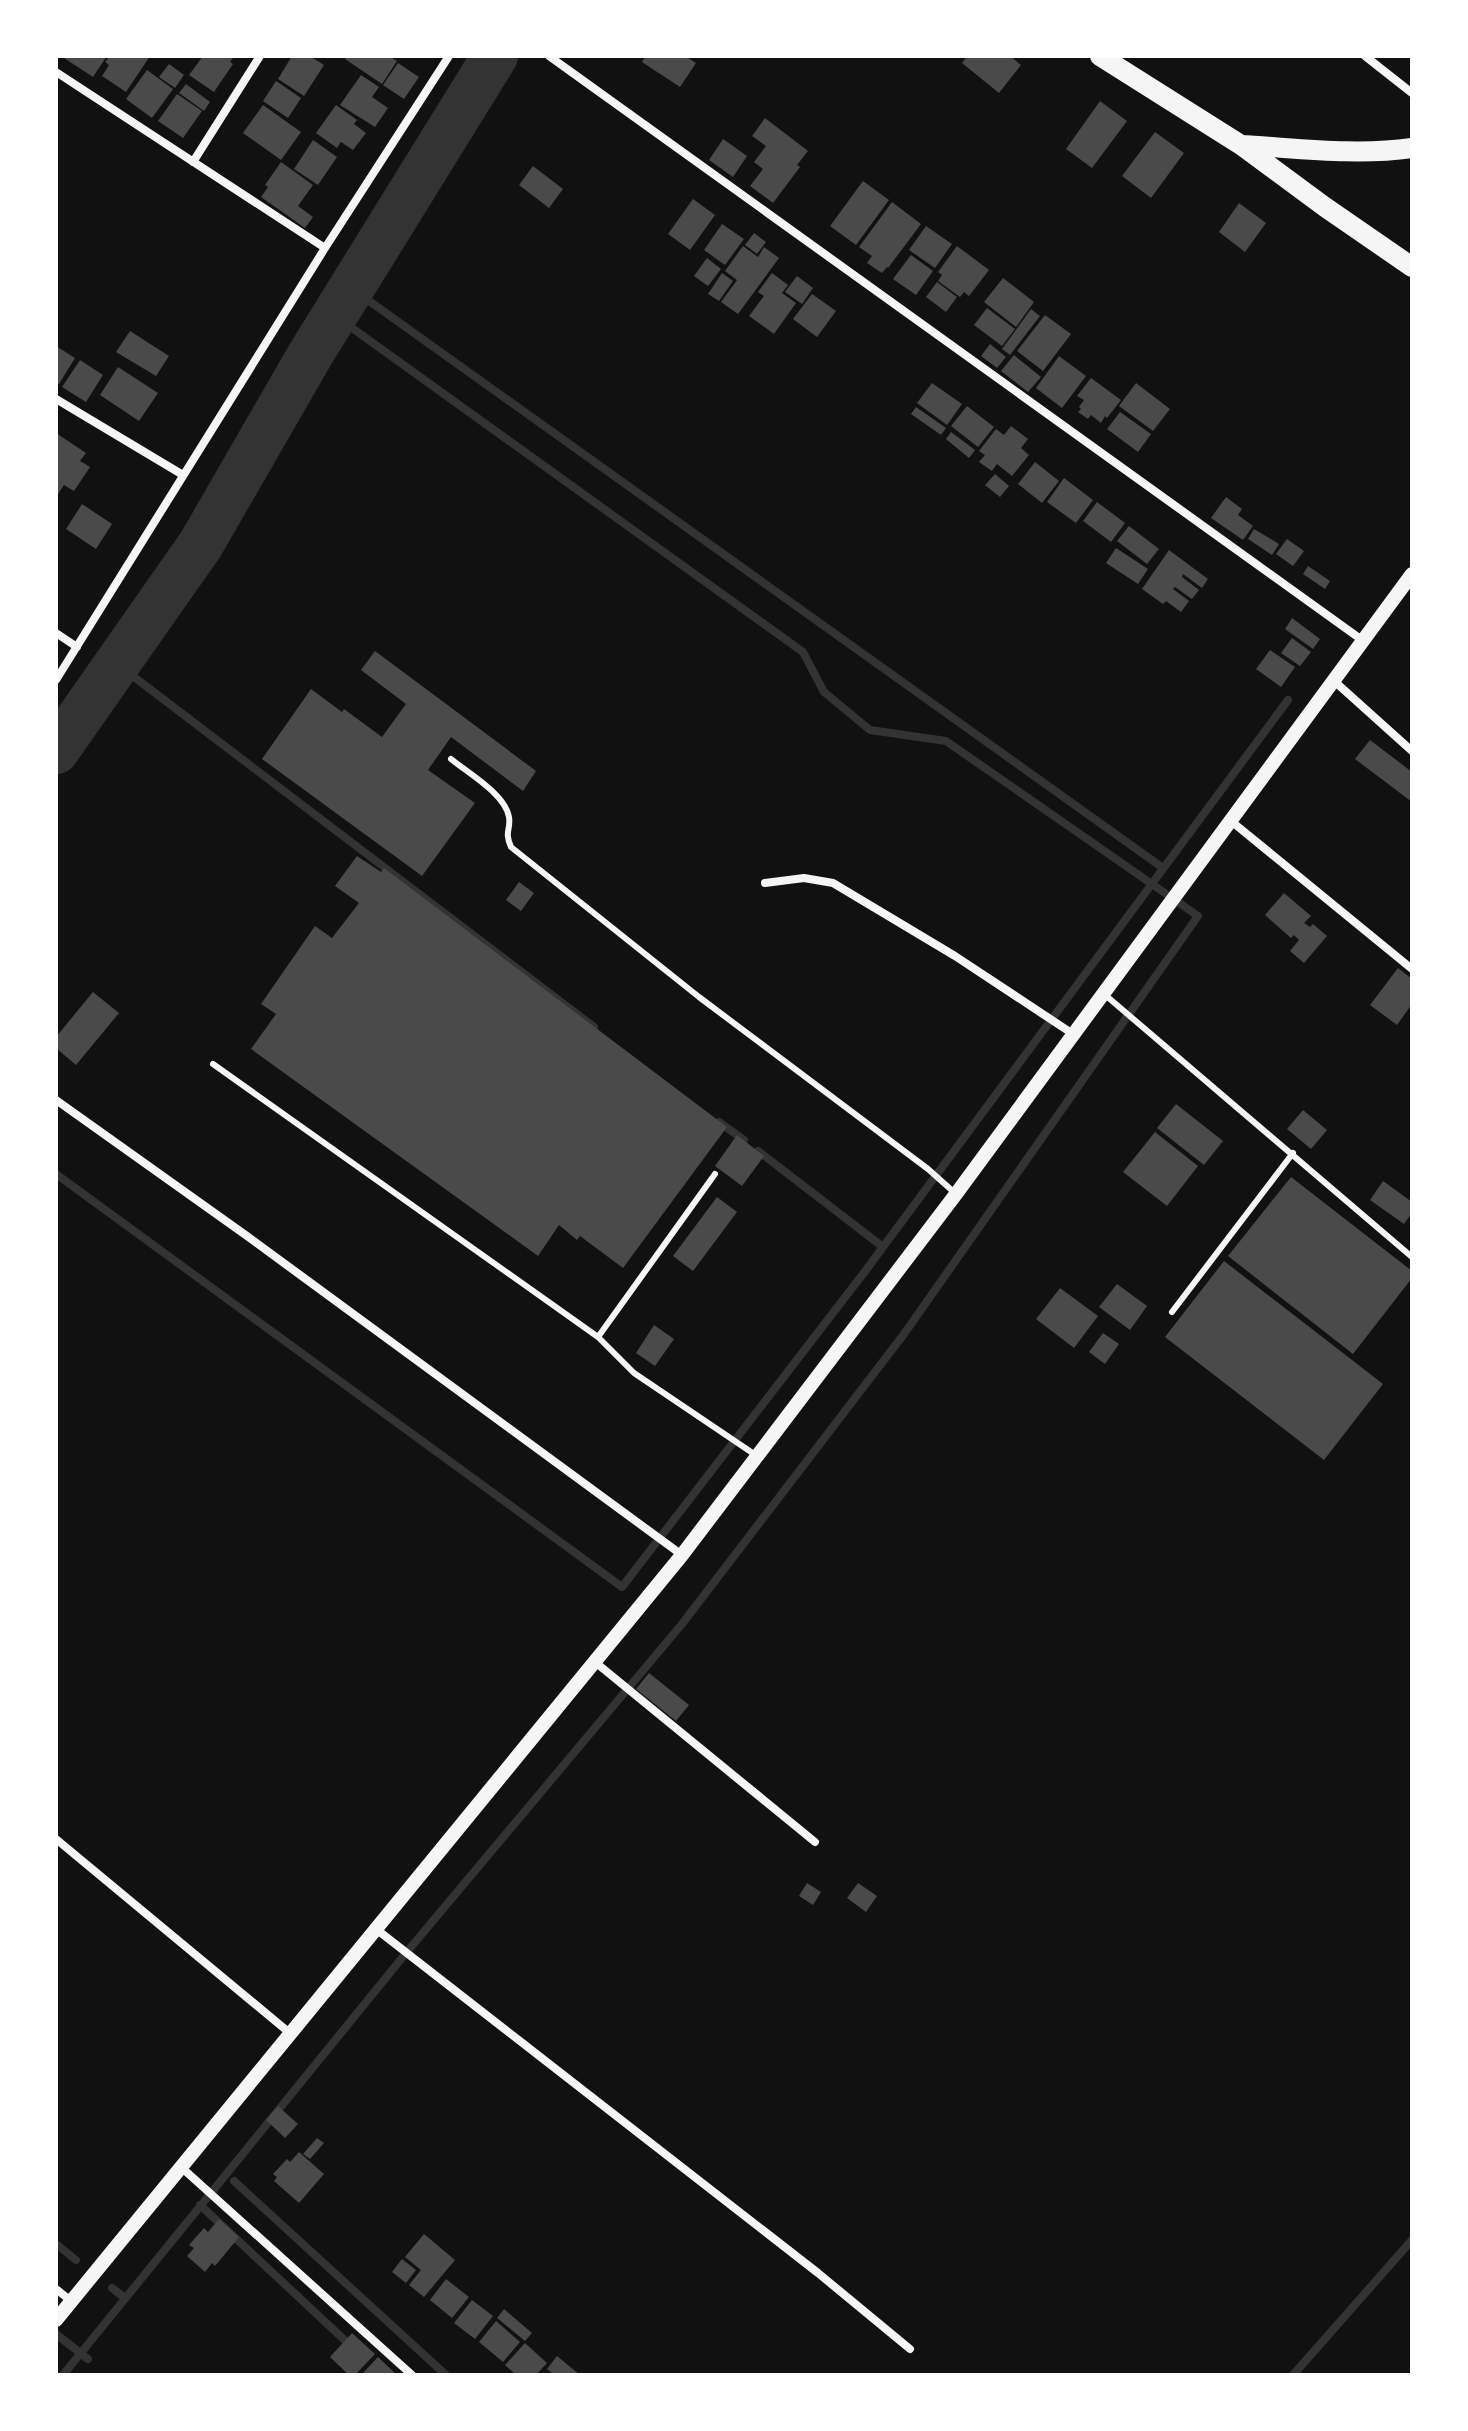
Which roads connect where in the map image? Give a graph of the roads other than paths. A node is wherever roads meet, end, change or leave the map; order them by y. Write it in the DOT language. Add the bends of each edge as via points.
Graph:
graph roads {
  1 [pos="260,56"];
  2 [pos="449,56"];
  3 [pos="549,56"];
  4 [pos="1100,56"];
  5 [pos="1365,56"];
  6 [pos="56,72"];
  7 [pos="1412,93"];
  8 [pos="1241,145"];
  9 [pos="1412,148"];
  10 [pos="193,162"];
  11 [pos="325,248"];
  12 [pos="1412,267"];
  13 [pos="56,399"];
  14 [pos="183,475"];
  15 [pos="1412,574"];
  16 [pos="56,633"];
  17 [pos="1362,640"];
  18 [pos="77,647"];
  19 [pos="56,680"];
  20 [pos="1333,680"];
  21 [pos="1412,751"];
  22 [pos="451,759"];
  23 [pos="1231,821"];
  24 [pos="765,883"];
  25 [pos="1412,969"];
  26 [pos="1103,993"];
  27 [pos="1073,1034"];
  28 [pos="213,1064"];
  29 [pos="56,1100"];
  30 [pos="1293,1153"];
  31 [pos="715,1174"];
  32 [pos="956,1194"];
  33 [pos="1412,1257"];
  34 [pos="1172,1312"];
  35 [pos="598,1337"];
  36 [pos="757,1456"];
  37 [pos="682,1555"];
  38 [pos="595,1662"];
  39 [pos="56,1839"];
  40 [pos="815,1842"];
  41 [pos="376,1929"];
  42 [pos="291,2034"];
  43 [pos="181,2167"];
  44 [pos="56,2289"];
  45 [pos="71,2301"];
  46 [pos="56,2320"];
  47 [pos="910,2349"];
  48 [pos="412,2375"];
  1 -- 10 [label="street"];
  2 -- 11 [label="street"];
  3 -- 17 [label="street"];
  4 -- 8 [label="highway"];
  5 -- 7 [label="street"];
  6 -- 10 [label="street"];
  8 -- 9 [label="highway"];
  8 -- 12 [label="highway"];
  10 -- 11 [label="street"];
  11 -- 14 [label="street"];
  13 -- 14 [label="street"];
  14 -- 18 [label="street"];
  15 -- 17 [label="street"];
  16 -- 18 [label="street"];
  17 -- 20 [label="street"];
  18 -- 19 [label="street"];
  20 -- 21 [label="street"];
  20 -- 23 [label="street"];
  22 -- 32 [label="lane" via="498,796 509,817 506,837 511,847"];
  23 -- 25 [label="street"];
  23 -- 26 [label="street"];
  24 -- 27 [label="street" via="804,878 833,883"];
  26 -- 27 [label="street"];
  26 -- 30 [label="lane"];
  27 -- 32 [label="street"];
  28 -- 35 [label="lane"];
  29 -- 37 [label="street"];
  30 -- 33 [label="lane"];
  30 -- 34 [label="lane"];
  31 -- 35 [label="lane"];
  32 -- 36 [label="street"];
  35 -- 36 [label="lane" via="634,1373"];
  36 -- 37 [label="street"];
  37 -- 38 [label="street"];
  38 -- 40 [label="street"];
  38 -- 41 [label="street"];
  39 -- 42 [label="street"];
  41 -- 42 [label="street"];
  41 -- 47 [label="street"];
  42 -- 43 [label="street"];
  43 -- 45 [label="street"];
  43 -- 48 [label="street"];
  44 -- 45 [label="street"];
  45 -- 46 [label="street"];
}
